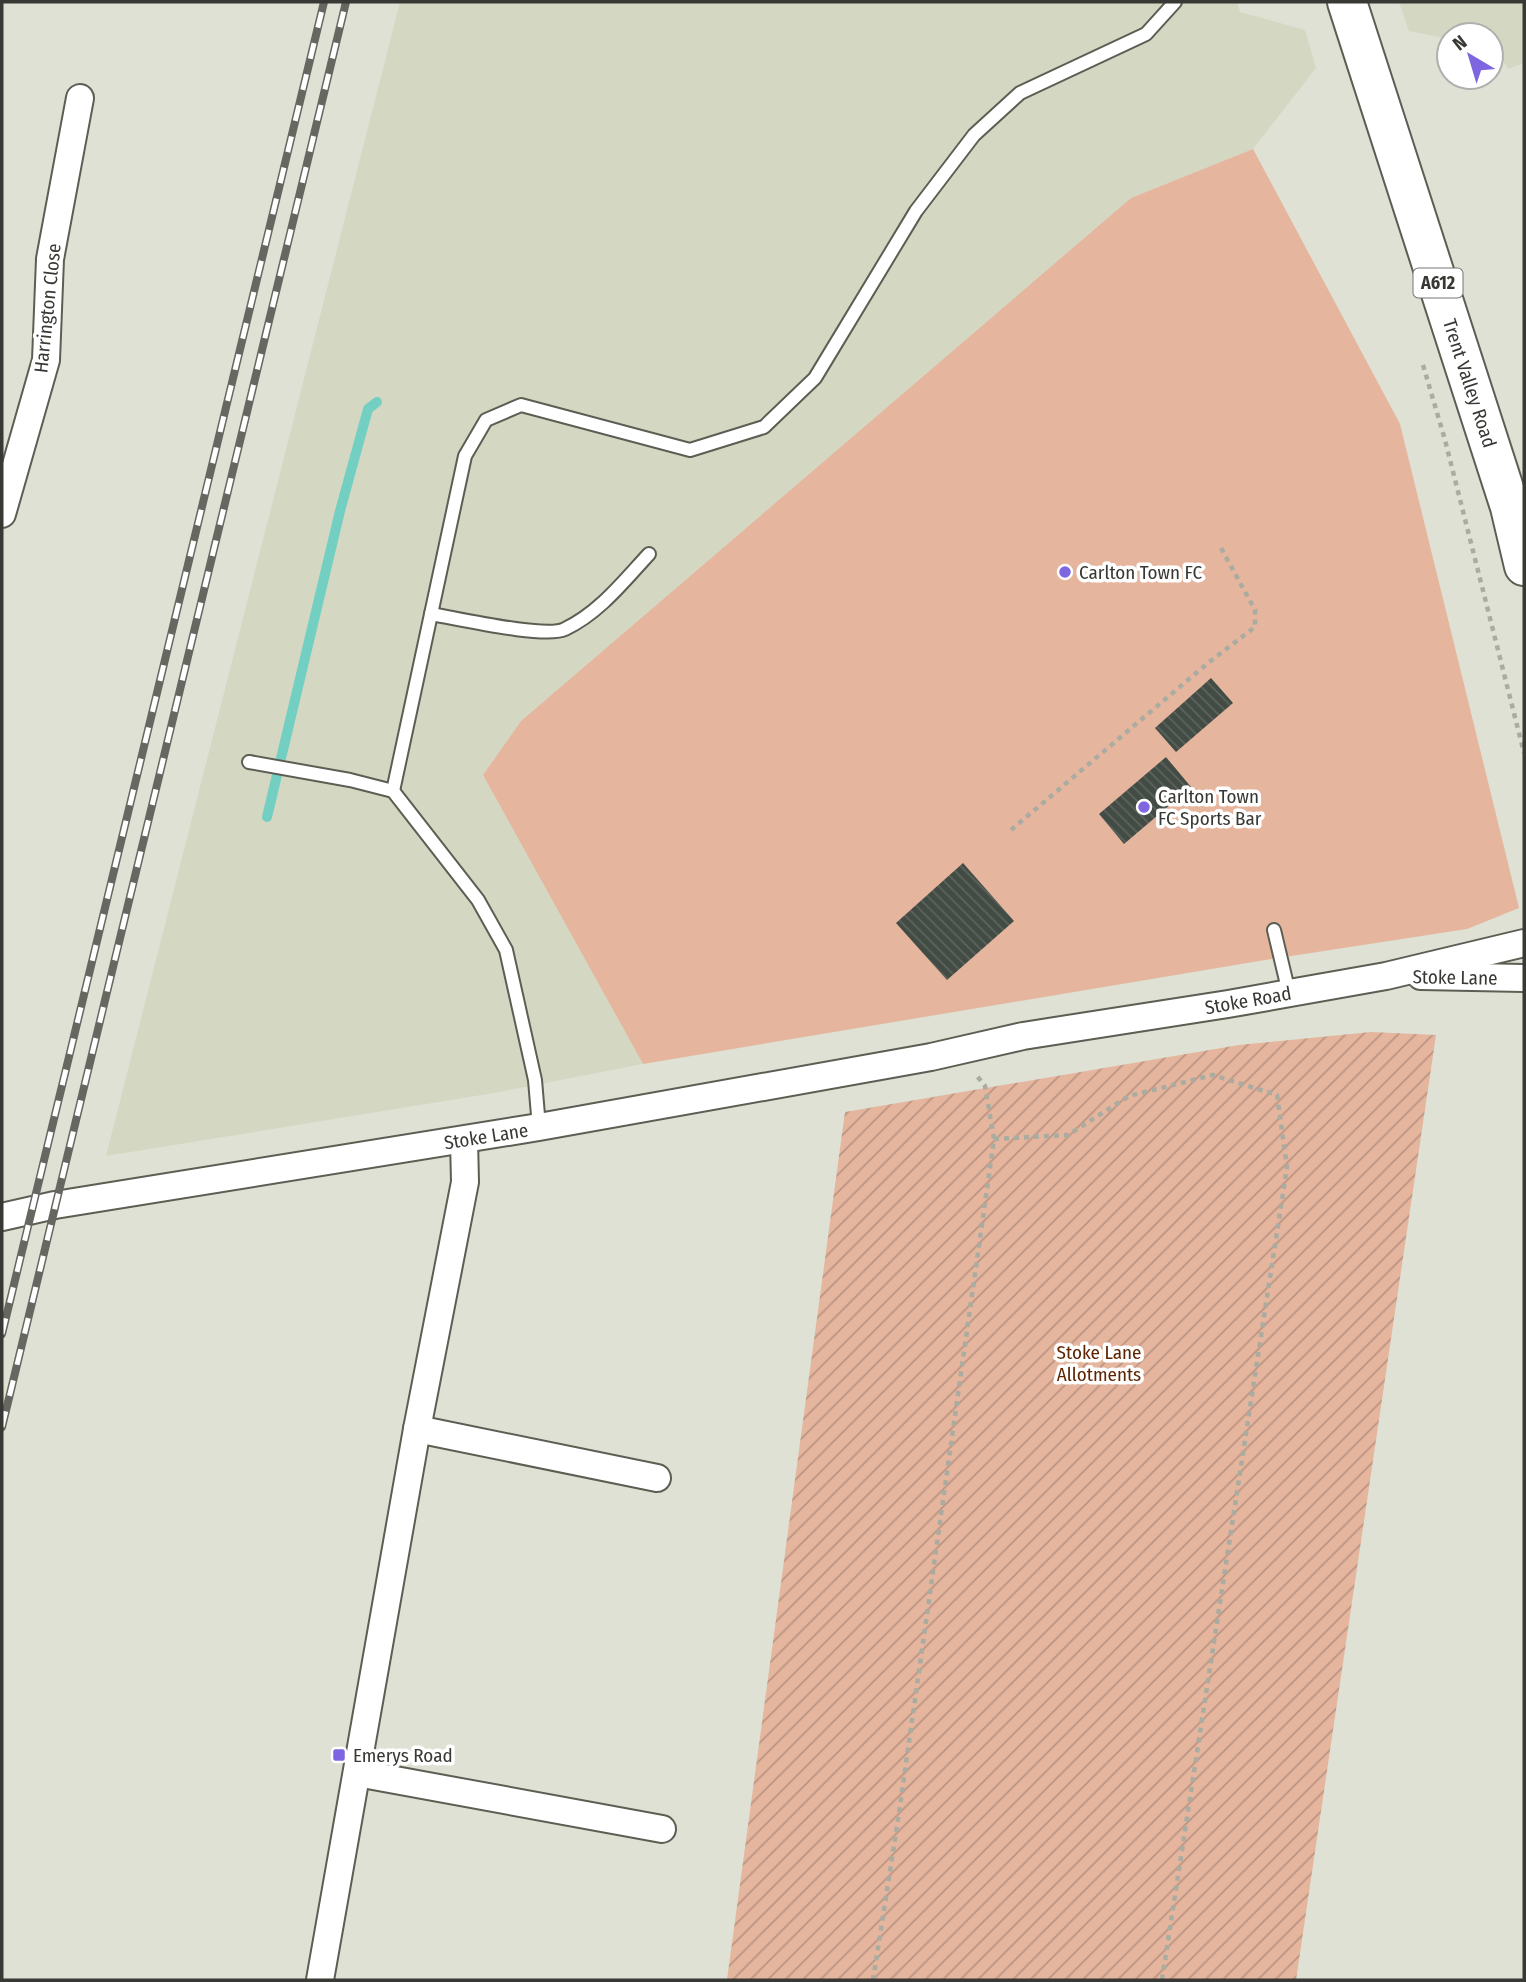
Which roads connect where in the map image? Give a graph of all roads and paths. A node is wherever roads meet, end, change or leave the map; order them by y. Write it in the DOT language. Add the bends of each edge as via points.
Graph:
graph roads {
  1 [pos="1175,2"];
  2 [pos="1347,2"];
  3 [pos="80,98"];
  4 [pos="1422,363"];
  5 [pos="2,514"];
  6 [pos="1221,548"];
  7 [pos="649,554"];
  8 [pos="1524,566"];
  9 [pos="431,614"];
  10 [pos="1524,753"];
  11 [pos="249,762"];
  12 [pos="393,791"];
  13 [pos="1011,830"];
  14 [pos="1274,930"];
  15 [pos="1524,943"];
  16 [pos="1386,976"];
  17 [pos="1524,978"];
  18 [pos="1289,993"];
  19 [pos="962,1050"];
  20 [pos="539,1127"];
  21 [pos="995,1139"];
  22 [pos="464,1140"];
  23 [pos="2,1217"];
  24 [pos="417,1429"];
  25 [pos="657,1478"];
  26 [pos="357,1773"];
  27 [pos="662,1829"];
  28 [pos="320,1980"];
  29 [pos="873,1980"];
  30 [pos="1162,1980"];
  1 -- 9 [label="lane" via="1146,34 1020,93 974,135 916,211 815,378 764,427 690,450 521,405 486,420 465,456"];
  2 -- 8 [label="main road, Trent Valley Road / A612" via="1510,507"];
  3 -- 5 [label="street, Harrington Close" via="50,259 46,360"];
  4 -- 10 [label="path"];
  6 -- 13 [label="path" via="1255,610 1255,627"];
  7 -- 9 [label="lane" via="598,608 562,631 524,630"];
  9 -- 12 [label="lane"];
  11 -- 12 [label="lane"];
  12 -- 20 [label="lane" via="478,900 506,950 535,1080"];
  14 -- 18 [label="lane"];
  15 -- 16 [label="street, Stoke Road"];
  16 -- 17 [label="street, Stoke Lane"];
  16 -- 18 [label="street, Stoke Road"];
  18 -- 19 [label="street, Stoke Road"];
  19 -- 20 [label="street, Stoke Lane"];
  19 -- 21 [label="path" via="985,1086"];
  20 -- 22 [label="street, Stoke Lane"];
  21 -- 29 [label="path"];
  21 -- 30 [label="path" via="1068,1135 1129,1097 1213,1075 1277,1095 1287,1167"];
  22 -- 23 [label="street, Stoke Lane"];
  22 -- 24 [label="street" via="465,1182"];
  24 -- 25 [label="street"];
  24 -- 26 [label="street"];
  26 -- 27 [label="street"];
  26 -- 28 [label="street"];
}
